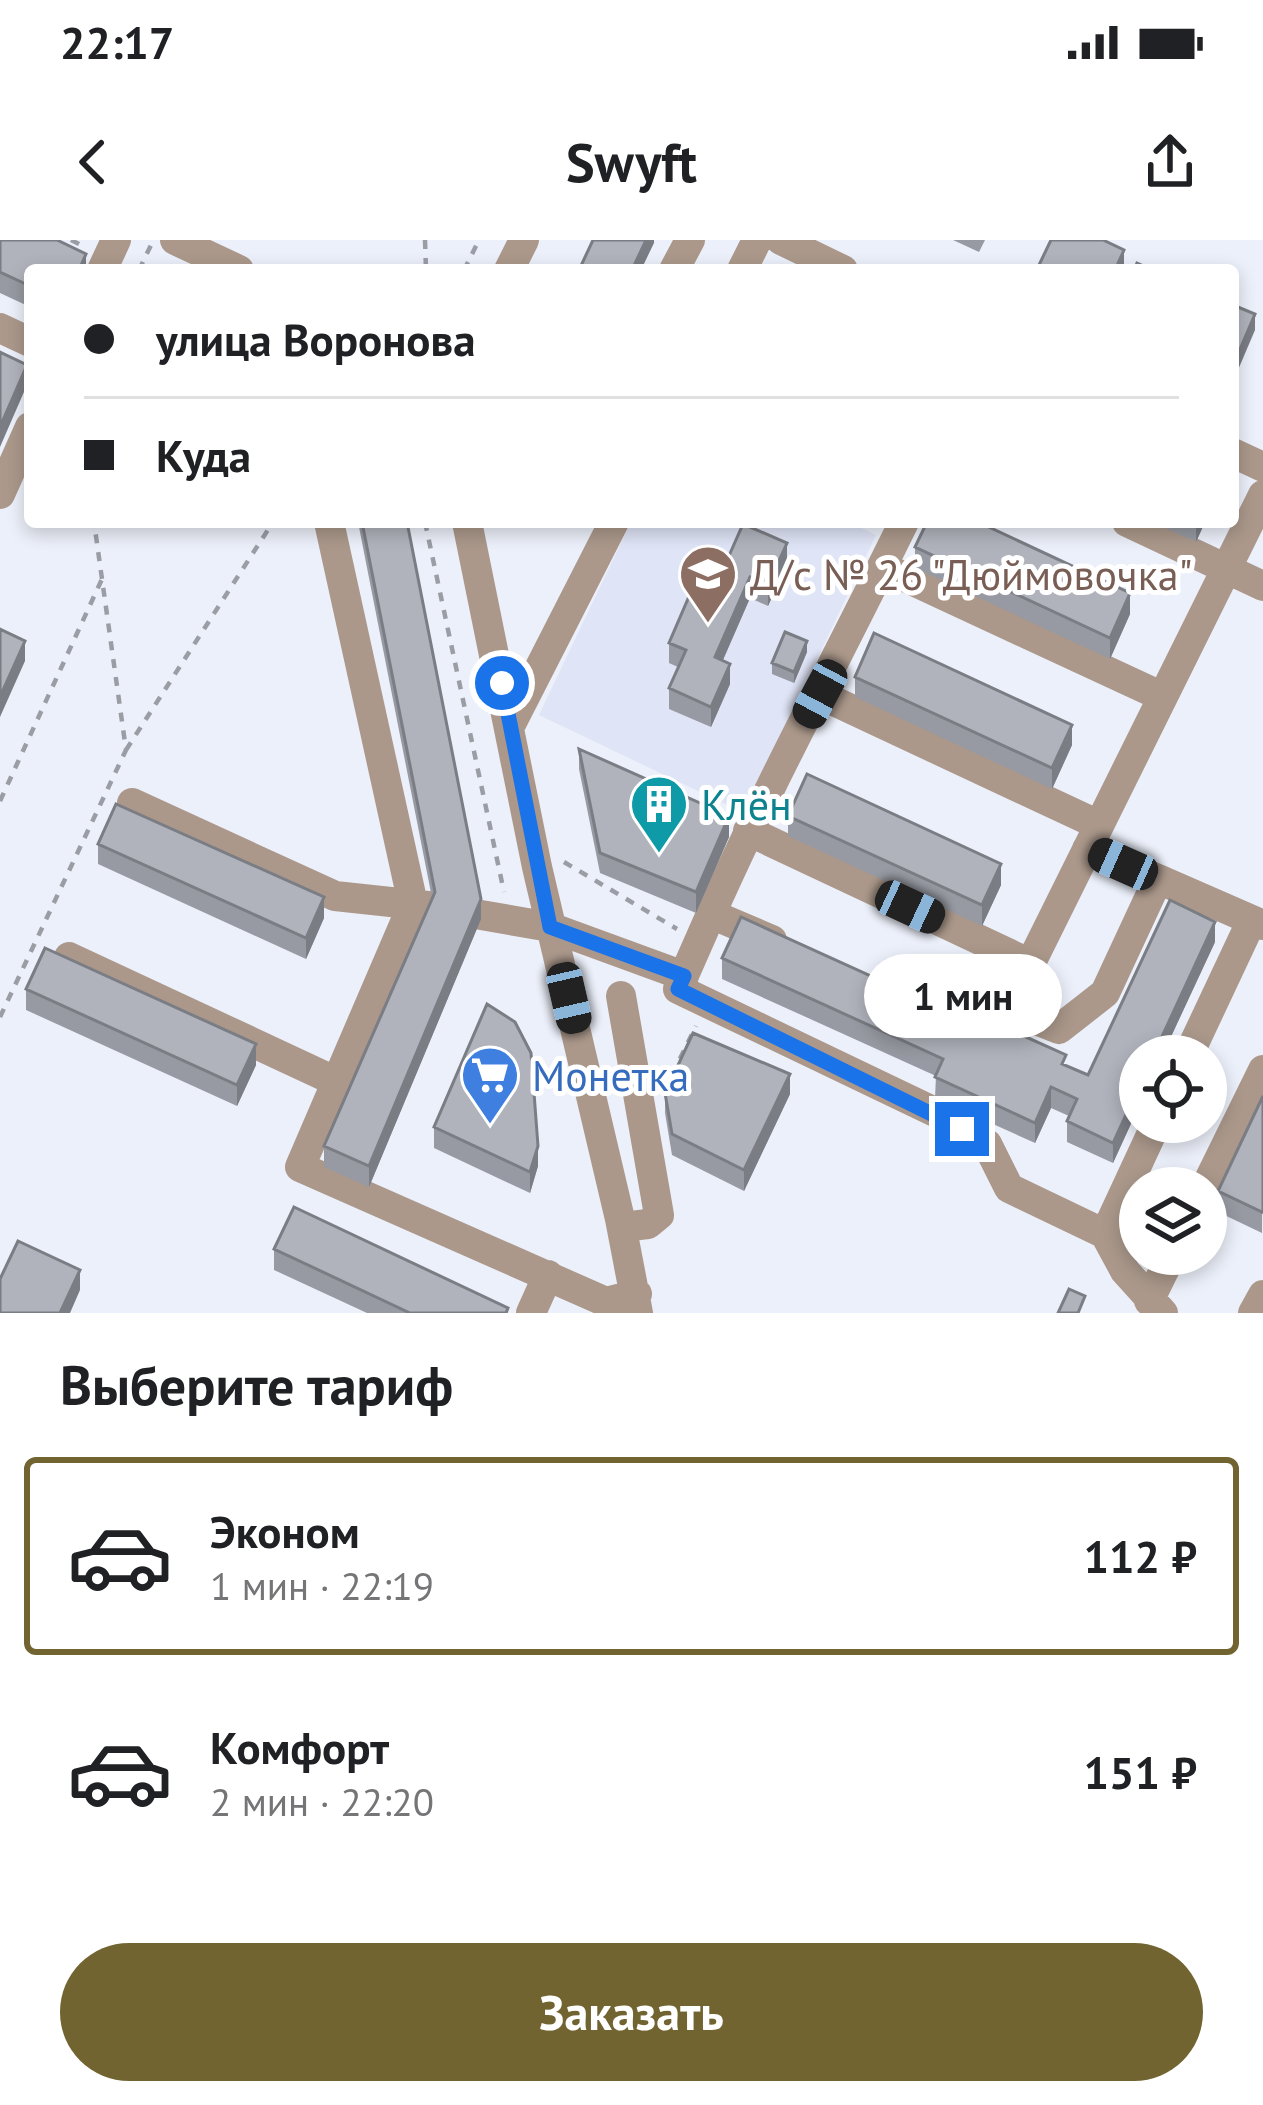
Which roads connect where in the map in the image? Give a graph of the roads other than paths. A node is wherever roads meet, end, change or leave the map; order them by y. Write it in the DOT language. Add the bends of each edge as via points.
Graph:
graph roads {
  1 [pos="175,240"];
  2 [pos="781,240"];
  3 [pos="838,258"];
  4 [pos="226,264"];
  5 [pos="24,440"];
  6 [pos="0,494"];
  7 [pos="1263,495"];
  8 [pos="330,528"];
  9 [pos="468,528"];
  10 [pos="611,528"];
  11 [pos="901,528"];
  12 [pos="1140,528"];
  13 [pos="883,567"];
  14 [pos="1226,569"];
  15 [pos="1263,586"];
  16 [pos="820,694"];
  17 [pos="1162,696"];
  18 [pos="511,724"];
  19 [pos="132,803"];
  20 [pos="748,831"];
  21 [pos="1093,837"];
  22 [pos="1157,879"];
  23 [pos="423,906"];
  24 [pos="481,915"];
  25 [pos="1257,923"];
  26 [pos="550,927"];
  27 [pos="705,928"];
  28 [pos="796,950"];
  29 [pos="69,957"];
  30 [pos="1030,964"];
  31 [pos="684,976"];
  32 [pos="902,995"];
  33 [pos="621,996"];
  34 [pos="1008,1009"];
  35 [pos="1199,1035"];
  36 [pos="1263,1070"];
  37 [pos="335,1082"];
  38 [pos="1147,1143"];
  39 [pos="1215,1167"];
  40 [pos="622,1227"];
  41 [pos="1105,1234"];
  42 [pos="548,1275"];
  43 [pos="1166,1275"];
  44 [pos="1263,1295"];
  45 [pos="638,1304"];
  46 [pos="1156,1307"];
  47 [pos="531,1313"];
  48 [pos="1253,1313"];
  1 -- 4 [label="street"];
  2 -- 3 [label="street"];
  5 -- 6 [label="street"];
  7 -- 14 [label="street"];
  8 -- 23 [label="street"];
  9 -- 18 [label="street"];
  10 -- 18 [label="street"];
  11 -- 13 [label="street"];
  12 -- 14 [label="street"];
  13 -- 16 [label="street"];
  13 -- 17 [label="street"];
  14 -- 15 [label="street"];
  14 -- 17 [label="street"];
  16 -- 20 [label="street"];
  16 -- 21 [label="street"];
  17 -- 21 [label="street"];
  18 -- 26 [label="street"];
  19 -- 23 [label="street" via="335,896"];
  20 -- 27 [label="street"];
  20 -- 30 [label="street"];
  21 -- 22 [label="street"];
  21 -- 30 [label="street"];
  22 -- 25 [label="street"];
  22 -- 34 [label="street" via="1105,993 1059,1029"];
  23 -- 37 [label="street"];
  24 -- 26 [label="street"];
  25 -- 35 [label="street"];
  26 -- 31 [label="street"];
  26 -- 40 [label="street"];
  27 -- 28 [label="street"];
  27 -- 31 [label="street"];
  29 -- 37 [label="street"];
  30 -- 34 [label="street"];
  31 -- 41 [label="street" via="678,989 954,1123 987,1144 1009,1187"];
  32 -- 34 [label="street" via="966,1022"];
  33 -- 40 [label="street" via="659,1215"];
  36 -- 39 [label="street"];
  37 -- 42 [label="street" via="301,1167"];
  38 -- 41 [label="street"];
  40 -- 45 [label="street"];
  41 -- 46 [label="street"];
  42 -- 45 [label="street" via="606,1302"];
  42 -- 47 [label="street"];
  43 -- 46 [label="street"];
  44 -- 48 [label="street"];
}
